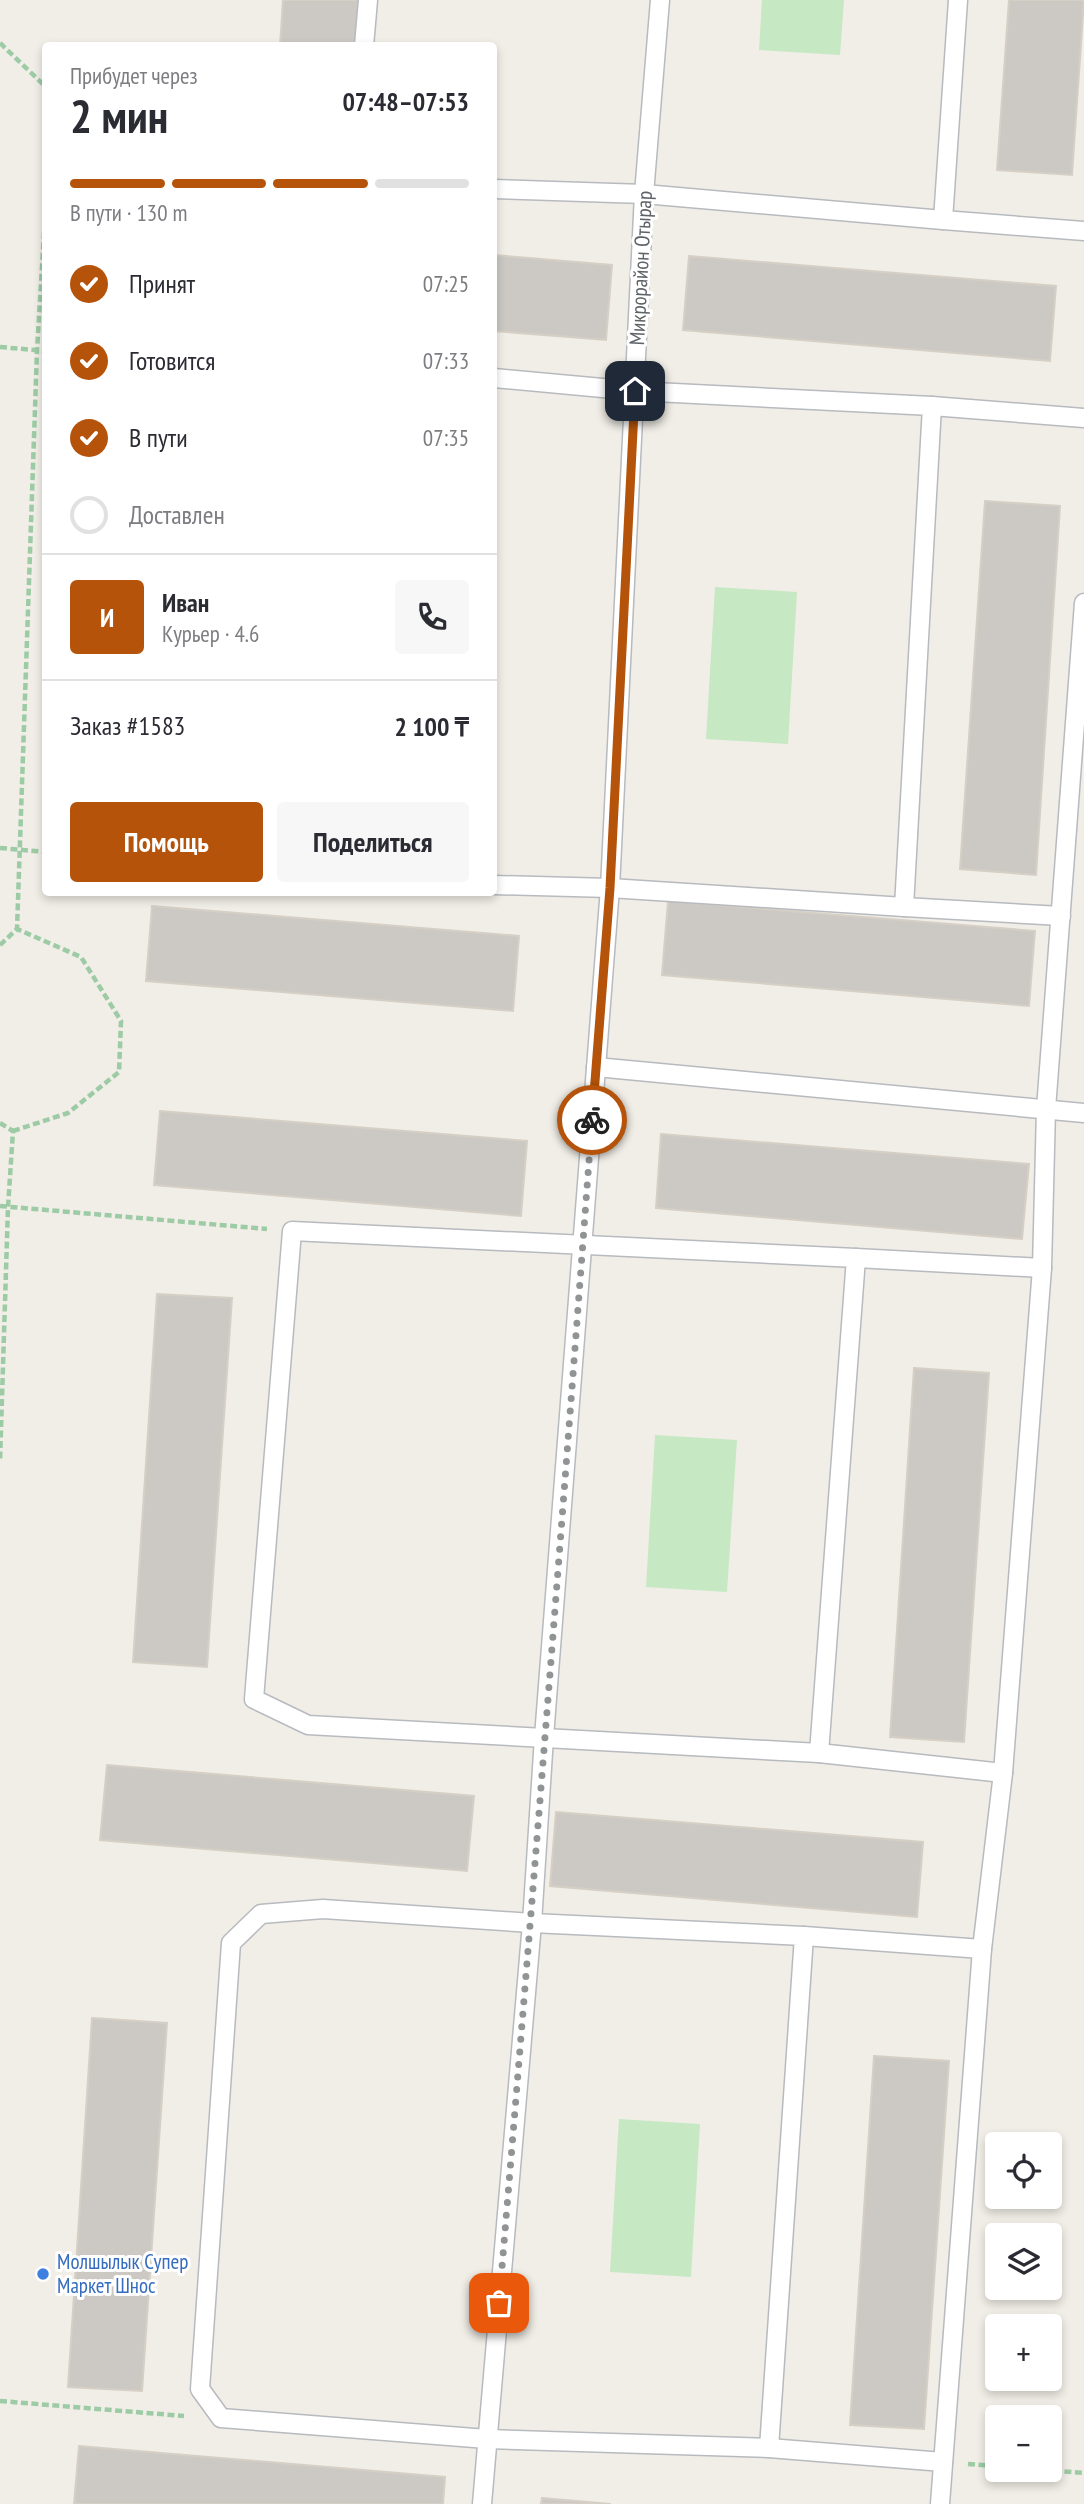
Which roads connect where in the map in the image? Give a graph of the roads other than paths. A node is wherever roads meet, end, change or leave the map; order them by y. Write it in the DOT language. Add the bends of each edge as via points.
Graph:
graph roads {
  1 [pos="368,0"];
  2 [pos="660,0"];
  3 [pos="958,0"];
  4 [pos="364,42"];
  5 [pos="497,189"];
  6 [pos="644,194"];
  7 [pos="943,220"];
  8 [pos="1084,231"];
  9 [pos="497,378"];
  10 [pos="635,391"];
  11 [pos="932,406"];
  12 [pos="1084,418"];
  13 [pos="1084,603"];
  14 [pos="497,885"];
  15 [pos="610,888"];
  16 [pos="904,907"];
  17 [pos="1060,916"];
  18 [pos="596,1067"];
  19 [pos="1046,1109"];
  20 [pos="1084,1113"];
  21 [pos="583,1245"];
  22 [pos="856,1258"];
  23 [pos="1042,1268"];
  24 [pos="544,1737"];
  25 [pos="819,1753"];
  26 [pos="1003,1773"];
  27 [pos="532,1923"];
  28 [pos="804,1936"];
  29 [pos="982,1949"];
  30 [pos="487,2439"];
  31 [pos="769,2448"];
  32 [pos="943,2462"];
  33 [pos="482,2504"];
  34 [pos="940,2504"];
  1 -- 4 [label="lane"];
  2 -- 6 [label="lane, Микрорайон Отырар"];
  3 -- 7 [label="lane"];
  5 -- 6 [label="lane"];
  6 -- 7 [label="lane"];
  6 -- 10 [label="lane, Микрорайон Отырар"];
  7 -- 8 [label="lane"];
  9 -- 10 [label="lane"];
  10 -- 11 [label="lane"];
  10 -- 15 [label="lane, Микрорайон Отырар"];
  11 -- 12 [label="lane"];
  11 -- 16 [label="lane"];
  13 -- 17 [label="lane"];
  14 -- 15 [label="lane"];
  15 -- 16 [label="lane"];
  15 -- 18 [label="lane, Микрорайон Отырар"];
  16 -- 17 [label="lane"];
  17 -- 19 [label="lane"];
  18 -- 19 [label="lane"];
  18 -- 21 [label="lane, Микрорайон Отырар"];
  19 -- 20 [label="lane"];
  19 -- 23 [label="lane"];
  21 -- 22 [label="lane"];
  21 -- 24 [label="lane, Микрорайон Отырар"];
  21 -- 24 [label="lane" via="292,1231 254,1699 308,1725"];
  22 -- 23 [label="lane"];
  22 -- 25 [label="lane"];
  23 -- 26 [label="lane"];
  24 -- 25 [label="lane"];
  24 -- 27 [label="lane, Микрорайон Отырар"];
  25 -- 26 [label="lane"];
  26 -- 29 [label="lane"];
  27 -- 28 [label="lane"];
  27 -- 30 [label="lane, Микрорайон Отырар"];
  27 -- 30 [label="lane" via="323,1909 261,1914 231,1943 200,2389 221,2418"];
  28 -- 29 [label="lane"];
  28 -- 31 [label="lane"];
  29 -- 32 [label="lane"];
  30 -- 31 [label="lane"];
  30 -- 33 [label="lane, Микрорайон Отырар"];
  31 -- 32 [label="lane"];
  32 -- 34 [label="lane"];
}
